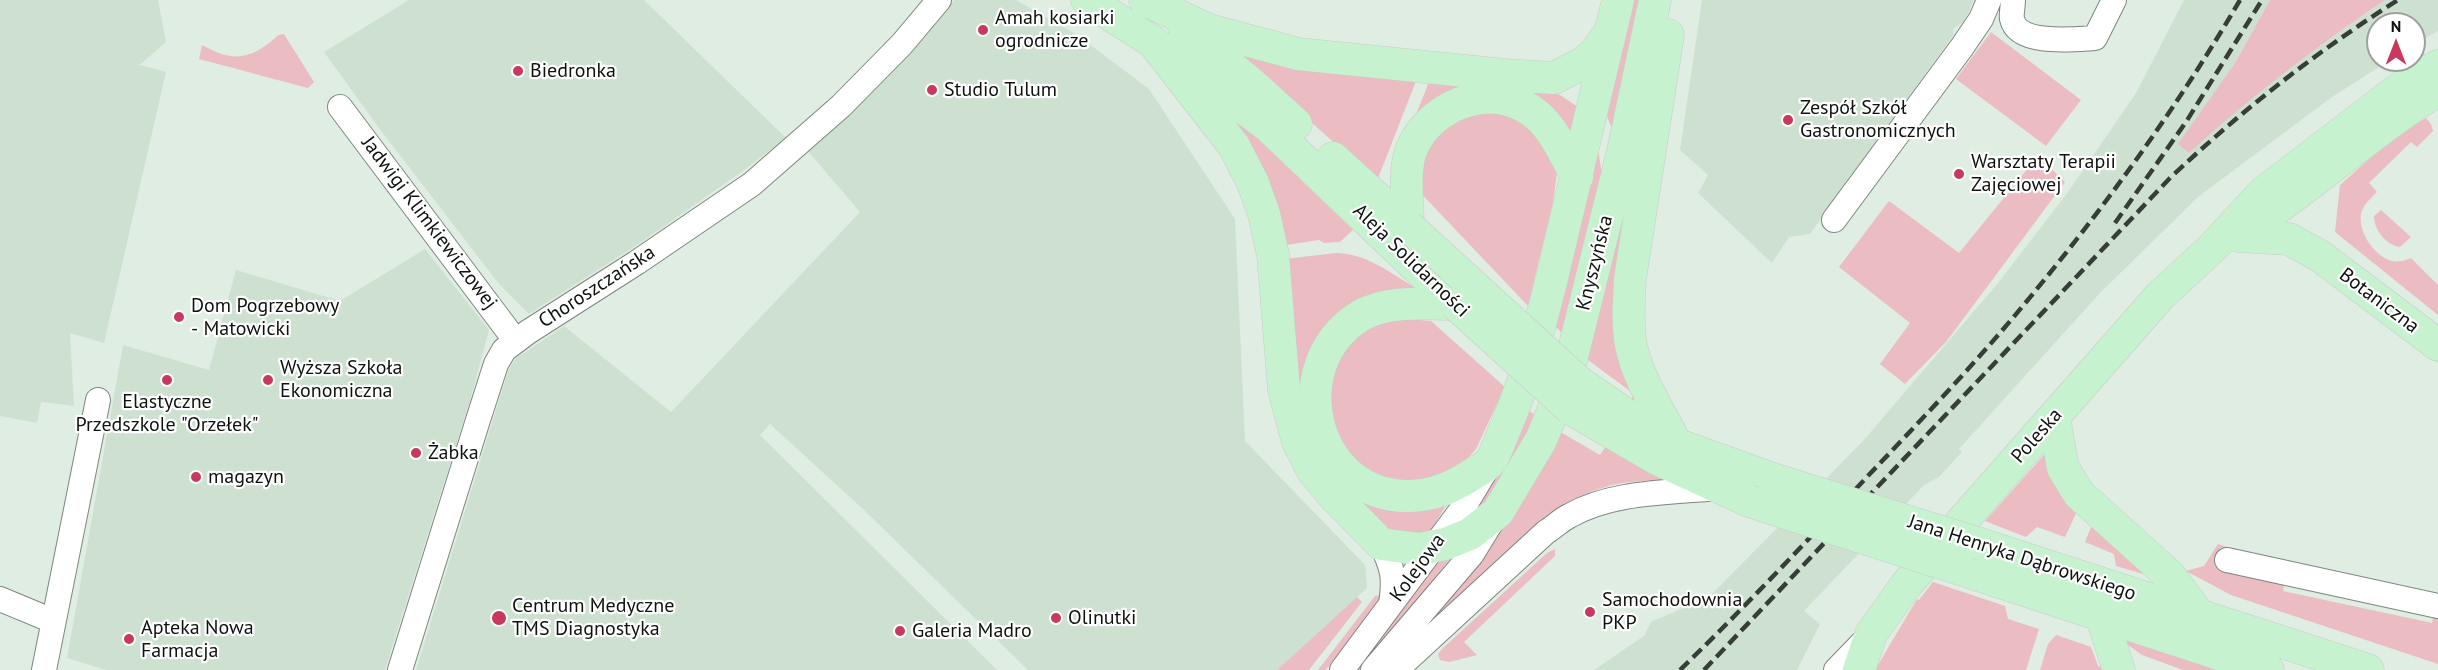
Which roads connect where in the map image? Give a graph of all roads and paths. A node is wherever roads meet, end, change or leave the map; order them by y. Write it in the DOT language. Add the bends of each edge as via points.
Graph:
graph roads {
  1 [pos="939,0"];
  2 [pos="1087,0"];
  3 [pos="1144,0"];
  4 [pos="1618,0"];
  5 [pos="1655,0"];
  6 [pos="1673,0"];
  7 [pos="1989,0"];
  8 [pos="2013,0"];
  9 [pos="2114,0"];
  10 [pos="2016,26"];
  11 [pos="2065,27"];
  12 [pos="1611,30"];
  13 [pos="1153,42"];
  14 [pos="2438,66"];
  15 [pos="1554,78"];
  16 [pos="2438,90"];
  17 [pos="1242,91"];
  18 [pos="340,107"];
  19 [pos="1593,113"];
  20 [pos="1623,151"];
  21 [pos="1577,177"];
  22 [pos="2271,201"];
  23 [pos="1834,220"];
  24 [pos="1408,226"];
  25 [pos="2289,239"];
  26 [pos="2226,241"];
  27 [pos="2320,256"];
  28 [pos="1455,304"];
  29 [pos="515,340"];
  30 [pos="2438,345"];
  31 [pos="1575,396"];
  32 [pos="98,399"];
  33 [pos="2054,417"];
  34 [pos="1676,444"];
  35 [pos="1490,463"];
  36 [pos="1716,488"];
  37 [pos="1749,501"];
  38 [pos="1498,512"];
  39 [pos="1381,544"];
  40 [pos="1433,547"];
  41 [pos="2227,560"];
  42 [pos="2028,576"];
  43 [pos="0,599"];
  44 [pos="2096,603"];
  45 [pos="1391,604"];
  46 [pos="2438,606"];
  47 [pos="2199,615"];
  48 [pos="54,621"];
  49 [pos="1871,634"];
  50 [pos="44,670"];
  51 [pos="400,670"];
  52 [pos="1342,670"];
  53 [pos="1373,670"];
  54 [pos="1396,670"];
  55 [pos="1836,670"];
  56 [pos="1859,670"];
  57 [pos="2119,670"];
  58 [pos="2268,670"];
  59 [pos="2368,670"];
  1 -- 29 [label="street, Choroszczańska" via="841,106 752,184"];
  2 -- 13 [label="main road, Aleja Solidarności"];
  3 -- 15 [label="main road" via="1209,30 1298,54"];
  3 -- 17 [label="main road, Aleja Solidarności" via="1199,39"];
  4 -- 12 [label="main road, Knyszyńska"];
  5 -- 20 [label="main road, Knyszyńska"];
  6 -- 34 [label="main road" via="1629,307 1635,361"];
  7 -- 23 [label="street" via="1962,47"];
  8 -- 10 [label="street" via="2012,19"];
  9 -- 10 [label="street" via="2095,38 2038,40"];
  10 -- 11 [label="street"];
  12 -- 15 [label="main road" via="1583,63"];
  12 -- 19 [label="main road, Knyszyńska"];
  13 -- 17 [label="main road, Aleja Solidarności"];
  13 -- 39 [label="main road" via="1234,146 1254,183 1273,255 1284,390 1298,442 1313,471"];
  14 -- 22 [label="main road, Poleska" via="2404,85"];
  15 -- 19 [label="main road"];
  16 -- 22 [label="main road, Poleska" via="2318,177"];
  17 -- 24 [label="main road, Aleja Solidarności"];
  17 -- 28 [label="main road, Aleja Solidarności" via="1304,159"];
  18 -- 29 [label="street, Jadwigi Klimkiewiczowej"];
  19 -- 20 [label="main road"];
  19 -- 21 [label="main road, Knyszyńska"];
  20 -- 38 [label="main road, Knyszyńska" via="1567,377 1541,440"];
  21 -- 24 [label="main road" via="1548,127 1526,106 1482,98 1458,103 1437,115 1410,150"];
  21 -- 35 [label="main road, Knyszyńska" via="1533,354 1515,408"];
  22 -- 25 [label="main road"];
  22 -- 26 [label="main road, Poleska"];
  22 -- 27 [label="main road, Botaniczna" via="2306,234"];
  24 -- 31 [label="main road, Aleja Solidarności, bridge"];
  25 -- 26 [label="main road, Botaniczna"];
  25 -- 27 [label="main road, Botaniczna"];
  26 -- 33 [label="main road, Poleska" via="2160,297"];
  27 -- 30 [label="main road, Botaniczna"];
  28 -- 31 [label="main road, Aleja Solidarności, bridge"];
  28 -- 35 [label="main road" via="1385,306 1361,316 1341,332 1320,369 1316,420 1326,447 1340,468 1365,486 1392,496 1423,496 1449,489"];
  29 -- 51 [label="street, Choroszczańska" via="496,364"];
  31 -- 34 [label="main road, Aleja Solidarności" via="1627,415"];
  31 -- 36 [label="main road, Aleja Solidarności" via="1657,459"];
  32 -- 48 [label="street"];
  33 -- 47 [label="main road" via="2062,468 2079,494 2170,576"];
  33 -- 49 [label="main road, Poleska" via="1906,585"];
  34 -- 42 [label="main road, Jana Henryka Dąbrowskiego, bridge" via="1980,544"];
  35 -- 40 [label="street, Kolejowa"];
  36 -- 37 [label="main road, Aleja Solidarności"];
  36 -- 54 [label="street" via="1627,496 1570,515 1546,532"];
  37 -- 42 [label="main road, Jana Henryka Dąbrowskiego, bridge" via="1960,569"];
  38 -- 40 [label="main road" via="1470,534"];
  38 -- 53 [label="street, Kolejowa" via="1473,554"];
  39 -- 40 [label="main road" via="1408,549"];
  39 -- 45 [label="street" via="1393,569"];
  40 -- 45 [label="street, Kolejowa"];
  41 -- 46 [label="street"];
  42 -- 44 [label="main road, Jana Henryka Dąbrowskiego"];
  43 -- 48 [label="street"];
  44 -- 47 [label="main road, Jana Henryka Dąbrowskiego"];
  44 -- 57 [label="main road"];
  44 -- 58 [label="main road, Jana Henryka Dąbrowskiego"];
  45 -- 52 [label="street, Kolejowa"];
  47 -- 59 [label="main road, Jana Henryka Dąbrowskiego"];
  48 -- 50 [label="street"];
  49 -- 55 [label="street, Poleska"];
  49 -- 56 [label="main road, Poleska"];
}
